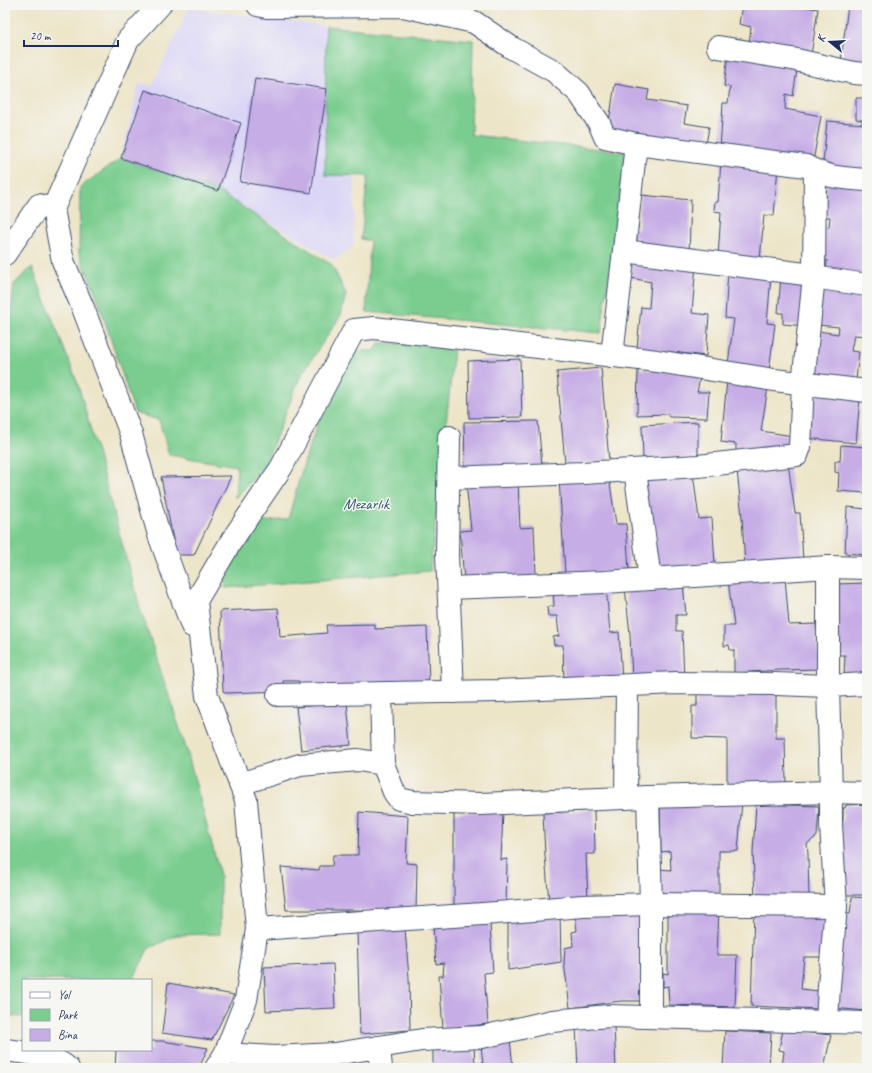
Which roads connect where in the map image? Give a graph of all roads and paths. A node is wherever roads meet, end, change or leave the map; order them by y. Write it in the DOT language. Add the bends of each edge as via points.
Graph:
graph roads {
  1 [pos="160,5"];
  2 [pos="258,5"];
  3 [pos="718,47"];
  4 [pos="867,74"];
  5 [pos="636,144"];
  6 [pos="815,171"];
  7 [pos="867,180"];
  8 [pos="53,209"];
  9 [pos="624,251"];
  10 [pos="5,254"];
  11 [pos="814,276"];
  12 [pos="867,285"];
  13 [pos="612,356"];
  14 [pos="803,384"];
  15 [pos="867,391"];
  16 [pos="449,437"];
  17 [pos="635,470"];
  18 [pos="449,478"];
  19 [pos="828,567"];
  20 [pos="867,568"];
  21 [pos="650,578"];
  22 [pos="449,588"];
  23 [pos="203,656"];
  24 [pos="867,684"];
  25 [pos="627,686"];
  26 [pos="828,686"];
  27 [pos="453,692"];
  28 [pos="381,694"];
  29 [pos="278,695"];
  30 [pos="383,764"];
  31 [pos="240,784"];
  32 [pos="831,792"];
  33 [pos="867,793"];
  34 [pos="648,797"];
  35 [pos="626,798"];
  36 [pos="651,904"];
  37 [pos="836,906"];
  38 [pos="257,929"];
  39 [pos="651,1017"];
  40 [pos="827,1022"];
  41 [pos="867,1023"];
  42 [pos="379,1047"];
  43 [pos="5,1050"];
  44 [pos="220,1061"];
  45 [pos="68,1068"];
  46 [pos="381,1068"];
  1 -- 8 [label="street" via="128,40"];
  2 -- 5 [label="street" via="403,6 474,22 512,48 554,71 579,93 605,137"];
  3 -- 4 [label="street"];
  5 -- 6 [label="street" via="806,166"];
  5 -- 9 [label="street"];
  6 -- 7 [label="street" via="831,176"];
  6 -- 11 [label="street"];
  8 -- 10 [label="street" via="39,205"];
  8 -- 23 [label="street" via="63,261 131,434 159,535"];
  9 -- 11 [label="street"];
  9 -- 13 [label="street"];
  11 -- 12 [label="street"];
  11 -- 14 [label="street"];
  13 -- 14 [label="street"];
  13 -- 23 [label="street" via="374,328 354,330 281,468 232,540 196,601"];
  14 -- 15 [label="street"];
  14 -- 17 [label="street" via="800,447 797,455"];
  16 -- 18 [label="street"];
  17 -- 18 [label="street"];
  17 -- 21 [label="street"];
  18 -- 22 [label="street"];
  19 -- 20 [label="street"];
  19 -- 21 [label="street"];
  19 -- 26 [label="street"];
  21 -- 22 [label="street"];
  22 -- 27 [label="street"];
  23 -- 31 [label="street" via="207,696"];
  24 -- 26 [label="street"];
  25 -- 26 [label="street" via="676,683"];
  25 -- 27 [label="street"];
  25 -- 35 [label="street"];
  26 -- 32 [label="street"];
  27 -- 28 [label="street"];
  28 -- 29 [label="street"];
  28 -- 30 [label="street"];
  30 -- 31 [label="street" via="358,760 300,765"];
  30 -- 35 [label="street" via="399,799 413,802 481,804"];
  31 -- 38 [label="street" via="246,800"];
  32 -- 33 [label="street"];
  32 -- 34 [label="street"];
  32 -- 37 [label="street"];
  34 -- 35 [label="street"];
  34 -- 36 [label="street"];
  36 -- 37 [label="street"];
  36 -- 38 [label="street" via="583,906"];
  36 -- 39 [label="street"];
  37 -- 40 [label="street"];
  38 -- 44 [label="street" via="246,1000"];
  39 -- 40 [label="street"];
  39 -- 42 [label="street" via="609,1016 552,1020 482,1037 422,1040"];
  40 -- 41 [label="street"];
  42 -- 44 [label="street" via="335,1054"];
  42 -- 46 [label="street"];
  43 -- 45 [label="street" via="33,1053 64,1064"];
}
